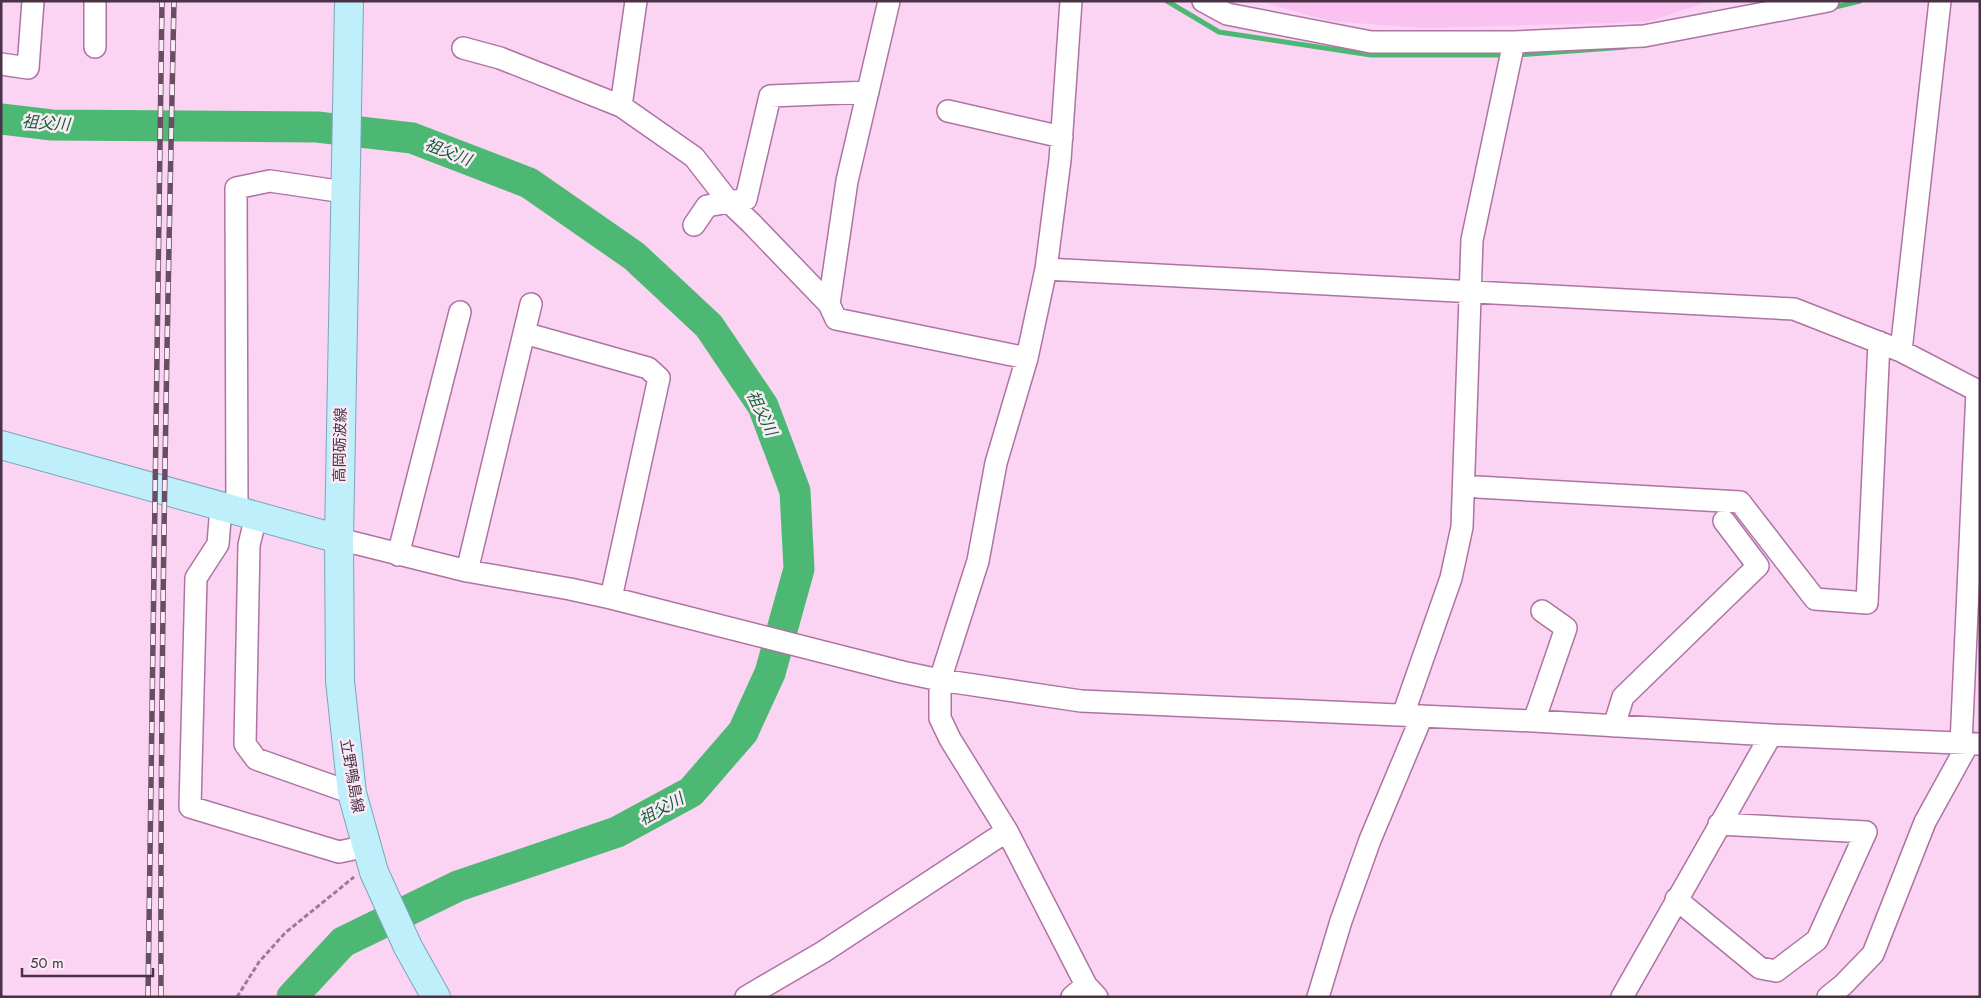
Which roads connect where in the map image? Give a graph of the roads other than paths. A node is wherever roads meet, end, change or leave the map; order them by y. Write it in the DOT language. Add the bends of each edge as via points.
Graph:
graph roads {
  1 [pos="34,1"];
  2 [pos="95,1"];
  3 [pos="349,1"];
  4 [pos="636,1"];
  5 [pos="890,1"];
  6 [pos="1071,1"];
  7 [pos="1203,1"];
  8 [pos="1828,1"];
  9 [pos="1940,1"];
  10 [pos="1514,42"];
  11 [pos="95,47"];
  12 [pos="463,48"];
  13 [pos="1,64"];
  14 [pos="868,92"];
  15 [pos="621,106"];
  16 [pos="948,111"];
  17 [pos="1062,137"];
  18 [pos="344,179"];
  19 [pos="728,202"];
  20 [pos="694,225"];
  21 [pos="1046,269"];
  22 [pos="1469,292"];
  23 [pos="531,304"];
  24 [pos="829,304"];
  25 [pos="460,312"];
  26 [pos="524,333"];
  27 [pos="1879,342"];
  28 [pos="1901,351"];
  29 [pos="1026,358"];
  30 [pos="1978,392"];
  31 [pos="1,445"];
  32 [pos="1477,487"];
  33 [pos="238,511"];
  34 [pos="1724,521"];
  35 [pos="339,539"];
  36 [pos="398,555"];
  37 [pos="467,571"];
  38 [pos="611,598"];
  39 [pos="1542,611"];
  40 [pos="940,680"];
  41 [pos="1413,715"];
  42 [pos="1534,721"];
  43 [pos="1614,726"];
  44 [pos="1771,735"];
  45 [pos="1970,744"];
  46 [pos="352,793"];
  47 [pos="1719,824"];
  48 [pos="1007,831"];
  49 [pos="371,861"];
  50 [pos="1676,899"];
  51 [pos="1085,993"];
  52 [pos="436,997"];
  53 [pos="746,997"];
  54 [pos="1318,997"];
  55 [pos="1622,997"];
  56 [pos="1828,997"];
  1 -- 13 [label="street" via="28,68"];
  2 -- 11 [label="street"];
  3 -- 18 [label="main road, 高岡砺波線"];
  4 -- 15 [label="street"];
  5 -- 14 [label="street"];
  6 -- 17 [label="street"];
  7 -- 10 [label="street" via="1227,14 1371,42"];
  8 -- 10 [label="street" via="1644,36"];
  9 -- 28 [label="street"];
  10 -- 22 [label="street" via="1472,240"];
  12 -- 15 [label="street" via="500,58"];
  14 -- 19 [label="street" via="770,96 746,199"];
  14 -- 24 [label="street" via="847,181"];
  15 -- 19 [label="street" via="694,158"];
  16 -- 17 [label="street"];
  17 -- 21 [label="street"];
  18 -- 33 [label="street" via="270,181 236,188"];
  18 -- 35 [label="main road, 高岡砺波線"];
  19 -- 20 [label="street" via="707,206"];
  19 -- 24 [label="street"];
  21 -- 22 [label="street"];
  21 -- 29 [label="street"];
  22 -- 27 [label="street" via="1794,308"];
  22 -- 41 [label="street" via="1462,527"];
  23 -- 26 [label="street"];
  24 -- 29 [label="street" via="836,319"];
  25 -- 36 [label="street"];
  26 -- 37 [label="street"];
  26 -- 38 [label="street" via="648,368 660,378"];
  27 -- 28 [label="street"];
  27 -- 32 [label="street" via="1867,603 1815,599 1740,502"];
  28 -- 30 [label="street"];
  29 -- 40 [label="street" via="996,463 978,561"];
  30 -- 45 [label="street"];
  31 -- 33 [label="main road"];
  33 -- 35 [label="main road"];
  33 -- 46 [label="street" via="249,546 245,744 256,758"];
  33 -- 49 [label="street" via="196,578 190,807"];
  34 -- 43 [label="street" via="1758,566 1623,697"];
  35 -- 36 [label="street"];
  35 -- 46 [label="main road, 立野鴨島線" via="340,681"];
  36 -- 37 [label="street"];
  37 -- 38 [label="street"];
  38 -- 40 [label="street"];
  39 -- 42 [label="street" via="1566,628"];
  40 -- 41 [label="street" via="1081,701"];
  40 -- 48 [label="street" via="940,718"];
  41 -- 42 [label="street"];
  41 -- 54 [label="street"];
  42 -- 43 [label="street"];
  43 -- 44 [label="street"];
  44 -- 45 [label="street"];
  44 -- 47 [label="street"];
  45 -- 56 [label="street" via="1925,822 1873,954"];
  46 -- 49 [label="main road, 立野鴨島線"];
  47 -- 50 [label="street"];
  47 -- 50 [label="street" via="1866,832 1817,940 1776,971 1760,968"];
  48 -- 51 [label="street"];
  48 -- 53 [label="street" via="831,946"];
  49 -- 52 [label="main road, 立野鴨島線" via="408,948"];
  50 -- 55 [label="street"];
}
